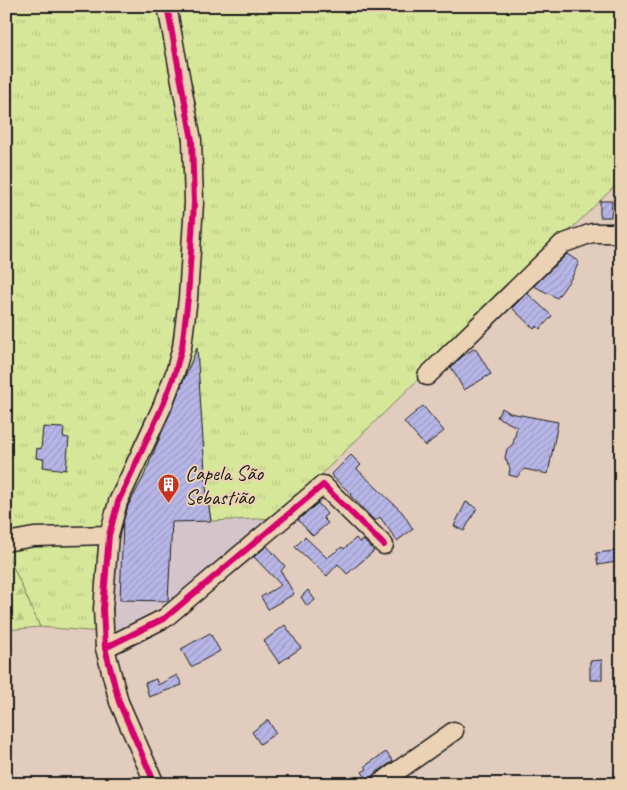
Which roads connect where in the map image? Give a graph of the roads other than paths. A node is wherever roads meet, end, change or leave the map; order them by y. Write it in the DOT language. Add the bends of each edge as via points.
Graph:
graph roads {
  1 [pos="167,6"];
  2 [pos="621,233"];
  3 [pos="427,376"];
  4 [pos="109,535"];
  5 [pos="6,542"];
  6 [pos="384,545"];
  7 [pos="105,648"];
  8 [pos="454,731"];
  9 [pos="155,784"];
  10 [pos="379,784"];
  1 -- 4 [label="street" via="192,140 194,203 188,298 175,373 118,502"];
  2 -- 3 [label="street" via="592,233 562,244"];
  4 -- 5 [label="street" via="34,537"];
  4 -- 7 [label="street" via="103,609"];
  6 -- 7 [label="street" via="323,485 165,618"];
  7 -- 9 [label="street" via="119,702"];
  8 -- 10 [label="street"];
}
